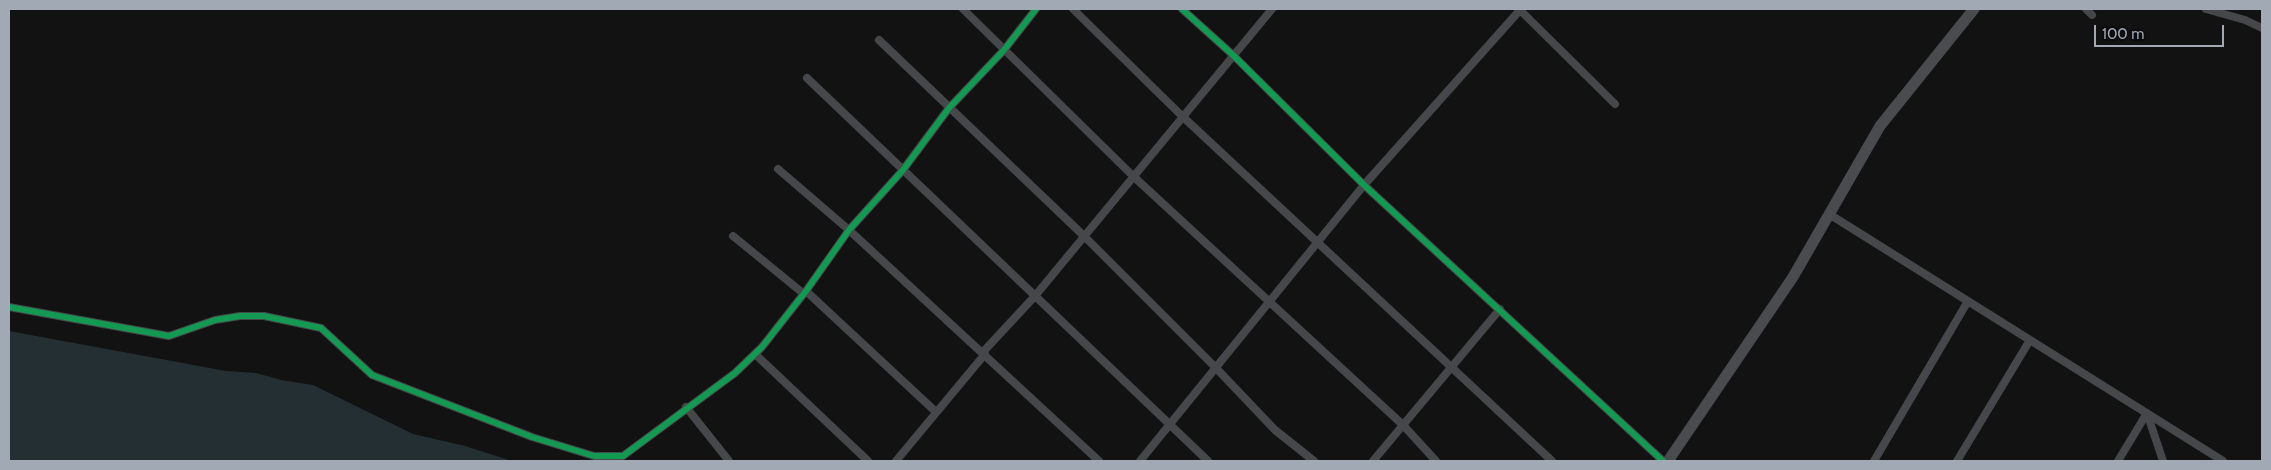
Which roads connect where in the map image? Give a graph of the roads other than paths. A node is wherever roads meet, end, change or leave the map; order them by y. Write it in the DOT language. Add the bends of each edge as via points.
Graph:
graph roads {
  1 [pos="963,9"];
  2 [pos="1036,9"];
  3 [pos="1073,9"];
  4 [pos="1182,9"];
  5 [pos="1272,9"];
  6 [pos="1519,9"];
  7 [pos="1974,9"];
  8 [pos="2206,9"];
  9 [pos="2223,11"];
  10 [pos="2262,28"];
  11 [pos="879,40"];
  12 [pos="1004,50"];
  13 [pos="1233,55"];
  14 [pos="806,78"];
  15 [pos="1615,104"];
  16 [pos="949,108"];
  17 [pos="1182,116"];
  18 [pos="778,169"];
  19 [pos="903,170"];
  20 [pos="1133,176"];
  21 [pos="1364,185"];
  22 [pos="1830,214"];
  23 [pos="849,230"];
  24 [pos="733,236"];
  25 [pos="1084,236"];
  26 [pos="1318,243"];
  27 [pos="805,292"];
  28 [pos="1035,296"];
  29 [pos="1968,301"];
  30 [pos="1270,303"];
  31 [pos="9,307"];
  32 [pos="1500,309"];
  33 [pos="2030,340"];
  34 [pos="983,352"];
  35 [pos="755,354"];
  36 [pos="1451,367"];
  37 [pos="1216,368"];
  38 [pos="686,408"];
  39 [pos="936,412"];
  40 [pos="2147,413"];
  41 [pos="1170,425"];
  42 [pos="1403,425"];
  43 [pos="621,458"];
  44 [pos="729,461"];
  45 [pos="868,461"];
  46 [pos="896,461"];
  47 [pos="1099,461"];
  48 [pos="1140,461"];
  49 [pos="1208,461"];
  50 [pos="1314,461"];
  51 [pos="1372,461"];
  52 [pos="1436,461"];
  53 [pos="1552,461"];
  54 [pos="1663,461"];
  55 [pos="1668,461"];
  56 [pos="1874,461"];
  57 [pos="1957,461"];
  58 [pos="2118,461"];
  59 [pos="2163,461"];
  60 [pos="2223,461"];
  1 -- 12 [label="street"];
  2 -- 12 [label="street"];
  3 -- 17 [label="street"];
  4 -- 13 [label="street"];
  5 -- 13 [label="street"];
  6 -- 15 [label="street"];
  6 -- 21 [label="street"];
  7 -- 22 [label="street" via="1880,126"];
  8 -- 9 [label="street"];
  9 -- 10 [label="street"];
  11 -- 16 [label="street"];
  12 -- 16 [label="street"];
  12 -- 20 [label="street"];
  13 -- 17 [label="street"];
  13 -- 21 [label="street"];
  14 -- 19 [label="street"];
  16 -- 19 [label="street"];
  16 -- 25 [label="street"];
  17 -- 20 [label="street"];
  17 -- 26 [label="street"];
  18 -- 23 [label="street"];
  19 -- 23 [label="street"];
  19 -- 28 [label="street"];
  20 -- 25 [label="street"];
  20 -- 30 [label="street"];
  21 -- 26 [label="street"];
  21 -- 32 [label="street"];
  22 -- 29 [label="street"];
  22 -- 55 [label="street" via="1793,277"];
  23 -- 27 [label="street"];
  23 -- 34 [label="street"];
  24 -- 27 [label="street"];
  25 -- 28 [label="street"];
  25 -- 37 [label="street"];
  26 -- 30 [label="street"];
  26 -- 36 [label="street"];
  27 -- 35 [label="street"];
  27 -- 39 [label="street"];
  28 -- 34 [label="street"];
  28 -- 41 [label="street"];
  29 -- 33 [label="street"];
  29 -- 56 [label="street"];
  30 -- 37 [label="street"];
  30 -- 42 [label="street"];
  31 -- 43 [label="street" via="169,336 215,320 240,316 264,316 321,328 372,375 532,437 594,456"];
  32 -- 36 [label="street"];
  32 -- 54 [label="street"];
  33 -- 40 [label="street"];
  33 -- 57 [label="street"];
  34 -- 39 [label="street" via="985,354"];
  34 -- 47 [label="street"];
  35 -- 38 [label="street" via="736,373"];
  35 -- 45 [label="street"];
  36 -- 42 [label="street"];
  36 -- 53 [label="street"];
  37 -- 41 [label="street"];
  37 -- 50 [label="street" via="1275,430"];
  38 -- 43 [label="street"];
  38 -- 44 [label="street"];
  39 -- 46 [label="street"];
  40 -- 58 [label="street"];
  40 -- 59 [label="street"];
  40 -- 60 [label="street"];
  41 -- 48 [label="street"];
  41 -- 49 [label="street"];
  42 -- 51 [label="street"];
  42 -- 52 [label="street"];
}
